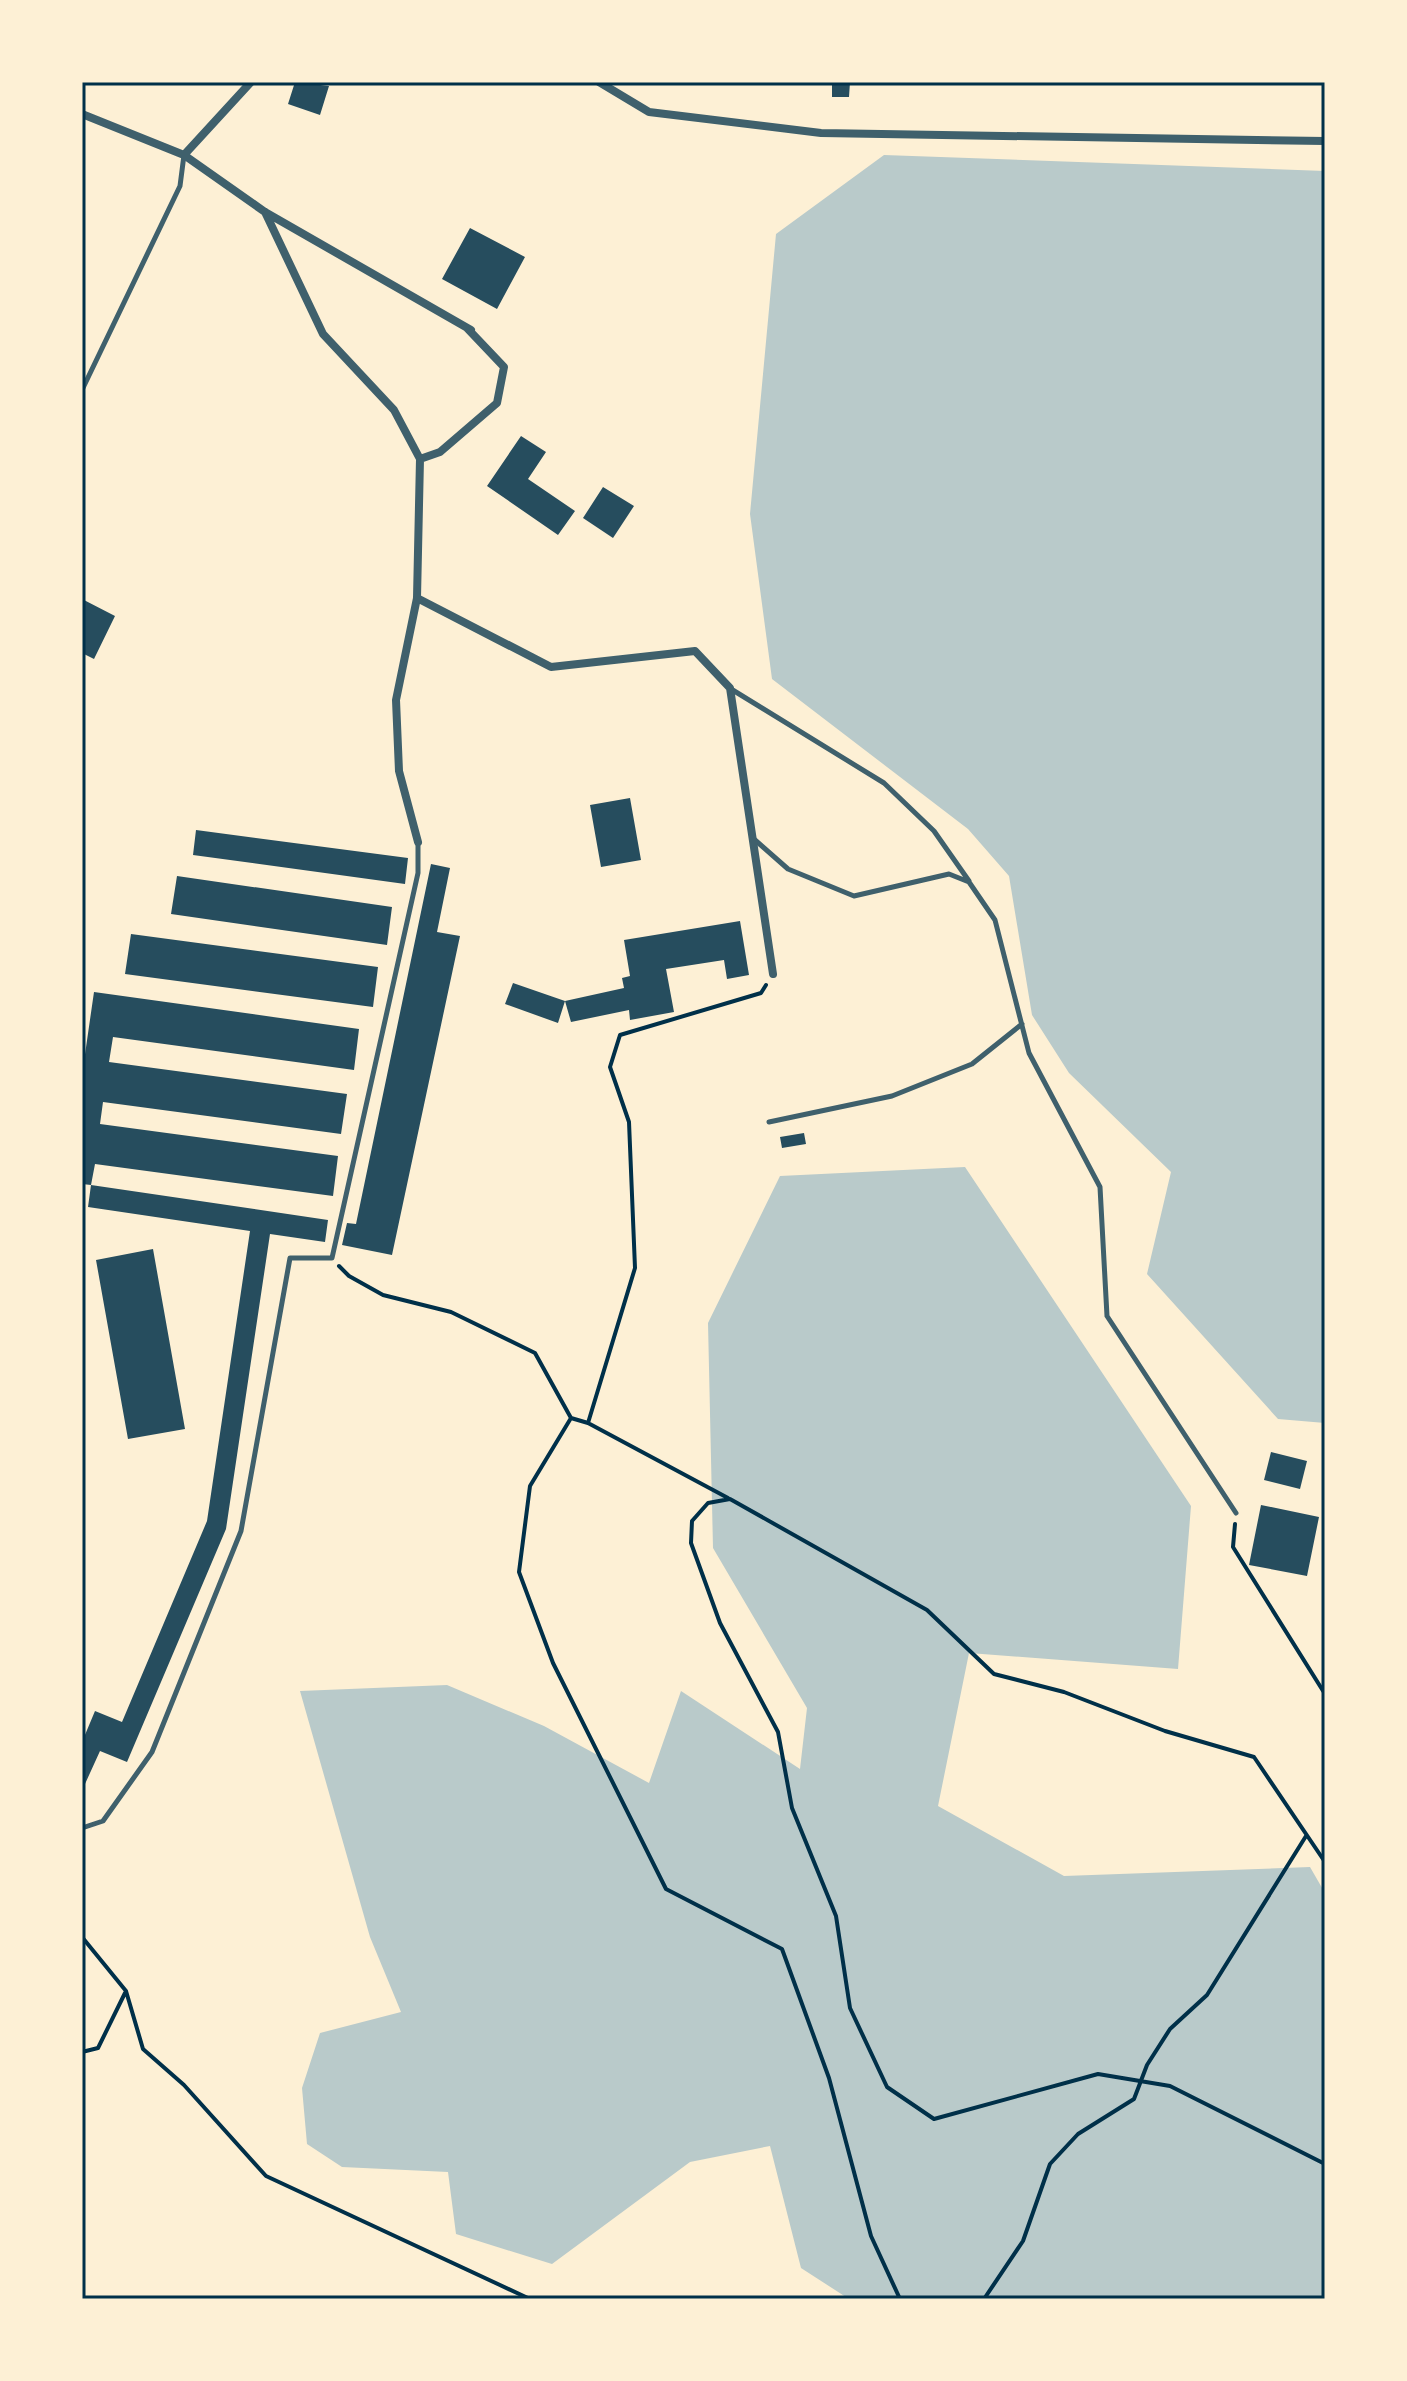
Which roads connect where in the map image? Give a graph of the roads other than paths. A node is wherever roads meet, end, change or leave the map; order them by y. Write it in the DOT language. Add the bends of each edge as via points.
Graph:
graph roads {
  1 [pos="251,82"];
  2 [pos="599,82"];
  3 [pos="82,114"];
  4 [pos="1325,141"];
  5 [pos="184,155"];
  6 [pos="265,212"];
  7 [pos="471,330"];
  8 [pos="82,390"];
  9 [pos="420,459"];
  10 [pos="417,598"];
  11 [pos="730,688"];
  12 [pos="752,836"];
  13 [pos="418,842"];
  14 [pos="969,882"];
  15 [pos="773,974"];
  16 [pos="1022,1024"];
  17 [pos="769,1122"];
  18 [pos="1236,1513"];
  19 [pos="82,1828"];
  1 -- 5 [label="street"];
  2 -- 4 [label="street" via="649,112 821,133"];
  3 -- 5 [label="street"];
  5 -- 6 [label="street"];
  5 -- 8 [label="lane" via="180,186"];
  6 -- 7 [label="street"];
  6 -- 9 [label="street" via="323,334 394,410"];
  7 -- 9 [label="lane" via="504,367 497,403 440,452"];
  9 -- 10 [label="street"];
  10 -- 11 [label="street" via="551,667 695,651"];
  10 -- 13 [label="street" via="396,700 399,771"];
  11 -- 12 [label="street"];
  11 -- 14 [label="lane" via="884,783 934,831"];
  12 -- 14 [label="lane" via="788,869 854,896 949,874"];
  12 -- 15 [label="street"];
  13 -- 19 [label="lane" via="418,873 332,1258 290,1258 241,1531 152,1752 103,1821"];
  14 -- 16 [label="lane" via="995,920"];
  16 -- 17 [label="lane" via="972,1064 892,1096"];
  16 -- 18 [label="lane" via="1029,1053 1100,1187 1107,1316"];
}
